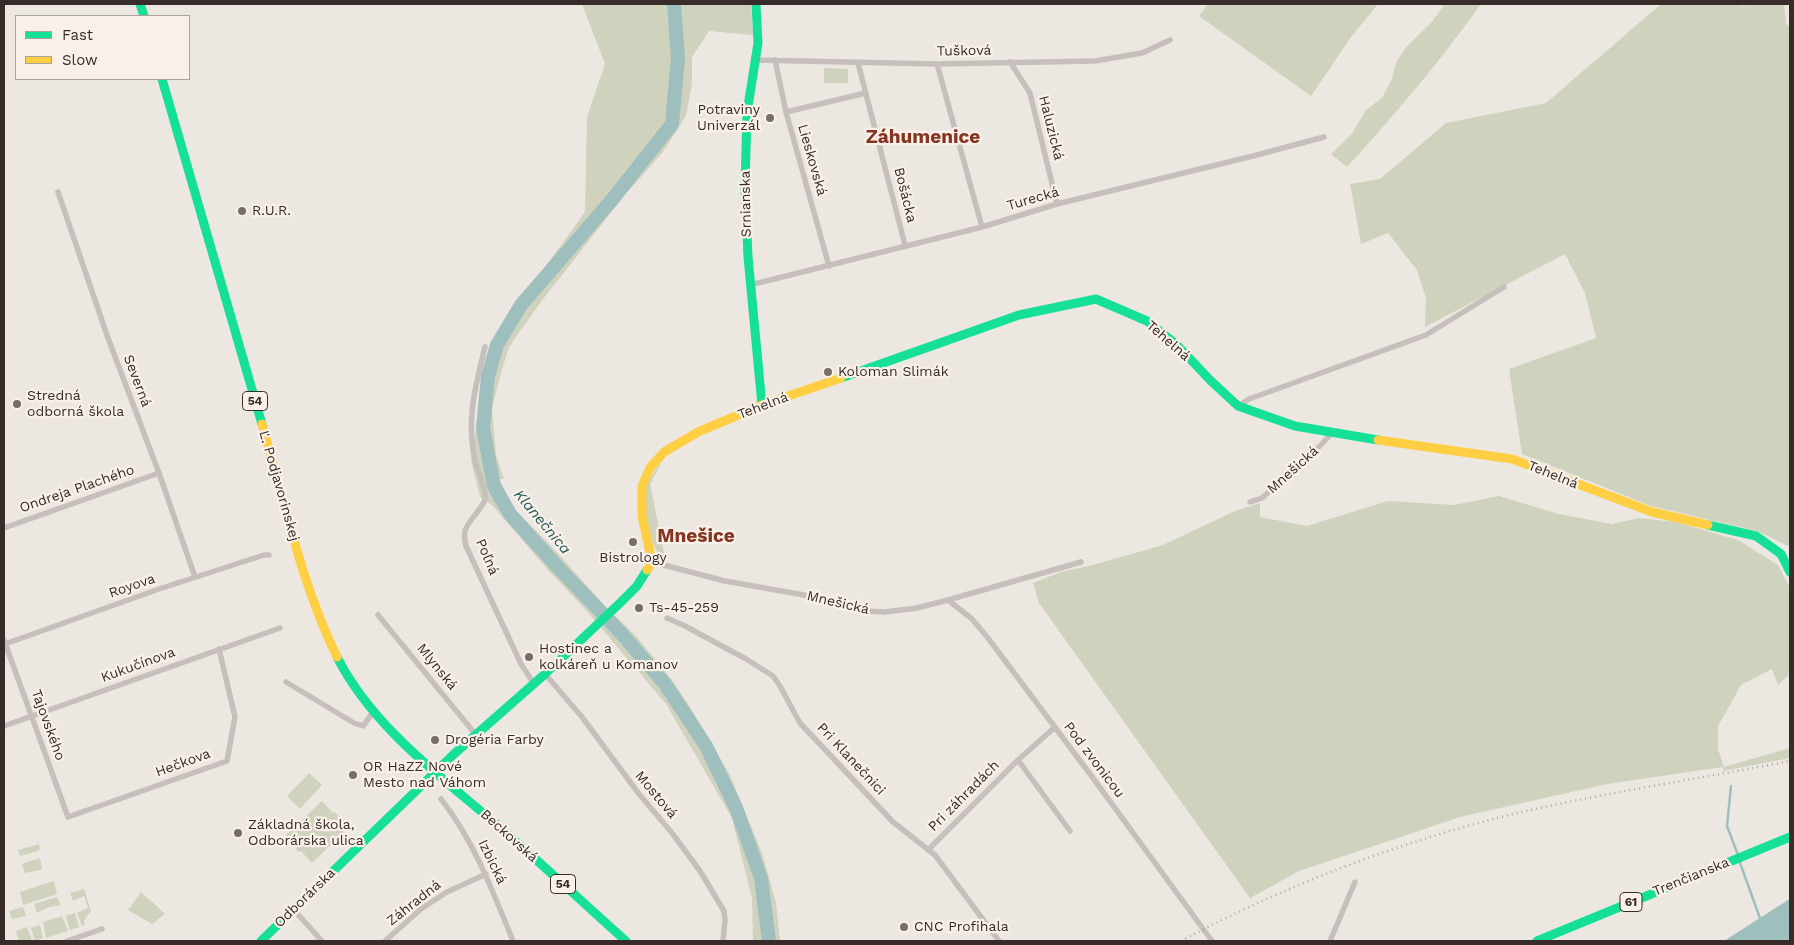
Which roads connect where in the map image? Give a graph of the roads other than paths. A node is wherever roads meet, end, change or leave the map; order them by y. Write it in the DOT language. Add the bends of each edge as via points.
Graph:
graph roads {
  1 [pos="756,4"];
  2 [pos="1170,40"];
  3 [pos="756,60"];
  4 [pos="775,60"];
  5 [pos="858,62"];
  6 [pos="1010,62"];
  7 [pos="937,64"];
  8 [pos="162,80"];
  9 [pos="866,93"];
  10 [pos="786,112"];
  11 [pos="1324,137"];
  12 [pos="58,192"];
  13 [pos="1057,204"];
  14 [pos="982,227"];
  15 [pos="905,245"];
  16 [pos="829,266"];
  17 [pos="750,284"];
  18 [pos="1504,287"];
  19 [pos="485,347"];
  20 [pos="762,405"];
  21 [pos="1238,406"];
  22 [pos="1332,433"];
  23 [pos="159,473"];
  24 [pos="1250,502"];
  25 [pos="4,528"];
  26 [pos="269,555"];
  27 [pos="652,562"];
  28 [pos="1081,562"];
  29 [pos="1790,572"];
  30 [pos="195,577"];
  31 [pos="948,600"];
  32 [pos="378,616"];
  33 [pos="666,618"];
  34 [pos="280,628"];
  35 [pos="4,642"];
  36 [pos="219,649"];
  37 [pos="545,674"];
  38 [pos="286,682"];
  39 [pos="534,684"];
  40 [pos="374,711"];
  41 [pos="31,716"];
  42 [pos="4,726"];
  43 [pos="1054,728"];
  44 [pos="476,735"];
  45 [pos="1018,760"];
  46 [pos="435,772"];
  47 [pos="441,799"];
  48 [pos="68,817"];
  49 [pos="1070,831"];
  50 [pos="1790,837"];
  51 [pos="928,850"];
  52 [pos="486,874"];
  53 [pos="1355,882"];
  54 [pos="293,909"];
  55 [pos="102,929"];
  56 [pos="67,941"];
  57 [pos="261,941"];
  58 [pos="322,941"];
  59 [pos="385,941"];
  60 [pos="513,941"];
  61 [pos="626,941"];
  62 [pos="723,941"];
  63 [pos="999,941"];
  64 [pos="1212,941"];
  65 [pos="1330,941"];
  66 [pos="1537,941"];
  1 -- 3 [label="street, Srnianska"];
  2 -- 6 [label="street, Tušková" via="1142,53 1095,61"];
  3 -- 4 [label="street, Tušková"];
  3 -- 17 [label="street, Srnianska" via="747,113 745,152"];
  4 -- 5 [label="street, Tušková"];
  4 -- 10 [label="street, Lieskovská"];
  5 -- 7 [label="street, Tušková"];
  5 -- 9 [label="street, Bošácka"];
  6 -- 7 [label="street, Tušková"];
  6 -- 13 [label="street, Haluzická" via="1030,93"];
  7 -- 14 [label="street"];
  8 -- 40 [label="street, Ľ. Podjavorinskej / 54" via="317,613 352,682"];
  9 -- 10 [label="street"];
  9 -- 15 [label="street, Bošácka"];
  10 -- 16 [label="street, Lieskovská"];
  11 -- 13 [label="street, Turecká"];
  12 -- 23 [label="street, Severná"];
  13 -- 14 [label="street, Turecká"];
  14 -- 15 [label="street, Turecká"];
  15 -- 16 [label="street, Turecká"];
  16 -- 17 [label="street, Turecká"];
  17 -- 20 [label="street, Srnianska"];
  18 -- 21 [label="street" via="1426,335 1249,399"];
  19 -- 39 [label="street, Poľná" via="472,406 471,426 476,462 486,496 464,532 466,546 521,664"];
  20 -- 21 [label="street, Tehelná" via="1019,315 1096,299 1146,320 1176,344"];
  20 -- 27 [label="street, Tehelná" via="690,437 664,452 650,468 642,486 642,516"];
  21 -- 22 [label="street, Tehelná" via="1295,426"];
  22 -- 24 [label="street, Mnešická" via="1262,498"];
  22 -- 29 [label="street, Tehelná" via="1512,458 1652,512 1756,536 1781,554"];
  23 -- 25 [label="street, Ondreja Plachého"];
  23 -- 30 [label="street, Severná"];
  26 -- 30 [label="street, Royova"];
  27 -- 31 [label="street, Mnešická" via="862,611 917,608"];
  27 -- 37 [label="street" via="622,602"];
  28 -- 31 [label="street, Mnešická"];
  30 -- 35 [label="street, Royova"];
  31 -- 43 [label="street, Pod zvonicou" via="972,619"];
  32 -- 44 [label="street, Mlynská"];
  33 -- 51 [label="street, Pri Klanečnici" via="773,676 800,723 893,822"];
  34 -- 36 [label="street, Kukučínova"];
  35 -- 41 [label="street, Tajovského"];
  36 -- 41 [label="street, Kukučínova"];
  36 -- 48 [label="street, Hečkova" via="234,717 227,761"];
  37 -- 39 [label="street"];
  37 -- 62 [label="street, Mostová" via="700,871 724,911"];
  38 -- 40 [label="street" via="362,726"];
  39 -- 44 [label="street"];
  40 -- 46 [label="street, Ľ. Podjavorinskej / 54"];
  41 -- 42 [label="street, Kukučínova"];
  41 -- 48 [label="street, Tajovského"];
  43 -- 45 [label="street, Pri záhradách"];
  43 -- 64 [label="street, Pod zvonicou"];
  44 -- 46 [label="street"];
  45 -- 49 [label="street, Pri záhradách"];
  45 -- 51 [label="street, Pri záhradách"];
  46 -- 54 [label="street, Odborárska"];
  46 -- 61 [label="street, Beckovská / 54"];
  47 -- 52 [label="street, Izbická" via="454,815"];
  50 -- 66 [label="street, Trenčianska / 61"];
  51 -- 63 [label="street, Pri Klanečnici"];
  52 -- 59 [label="street, Záhradná" via="447,892 421,909"];
  52 -- 60 [label="street, Izbická"];
  53 -- 65 [label="street"];
  54 -- 57 [label="street, Odborárska"];
  54 -- 58 [label="street"];
  55 -- 56 [label="street"];
}
